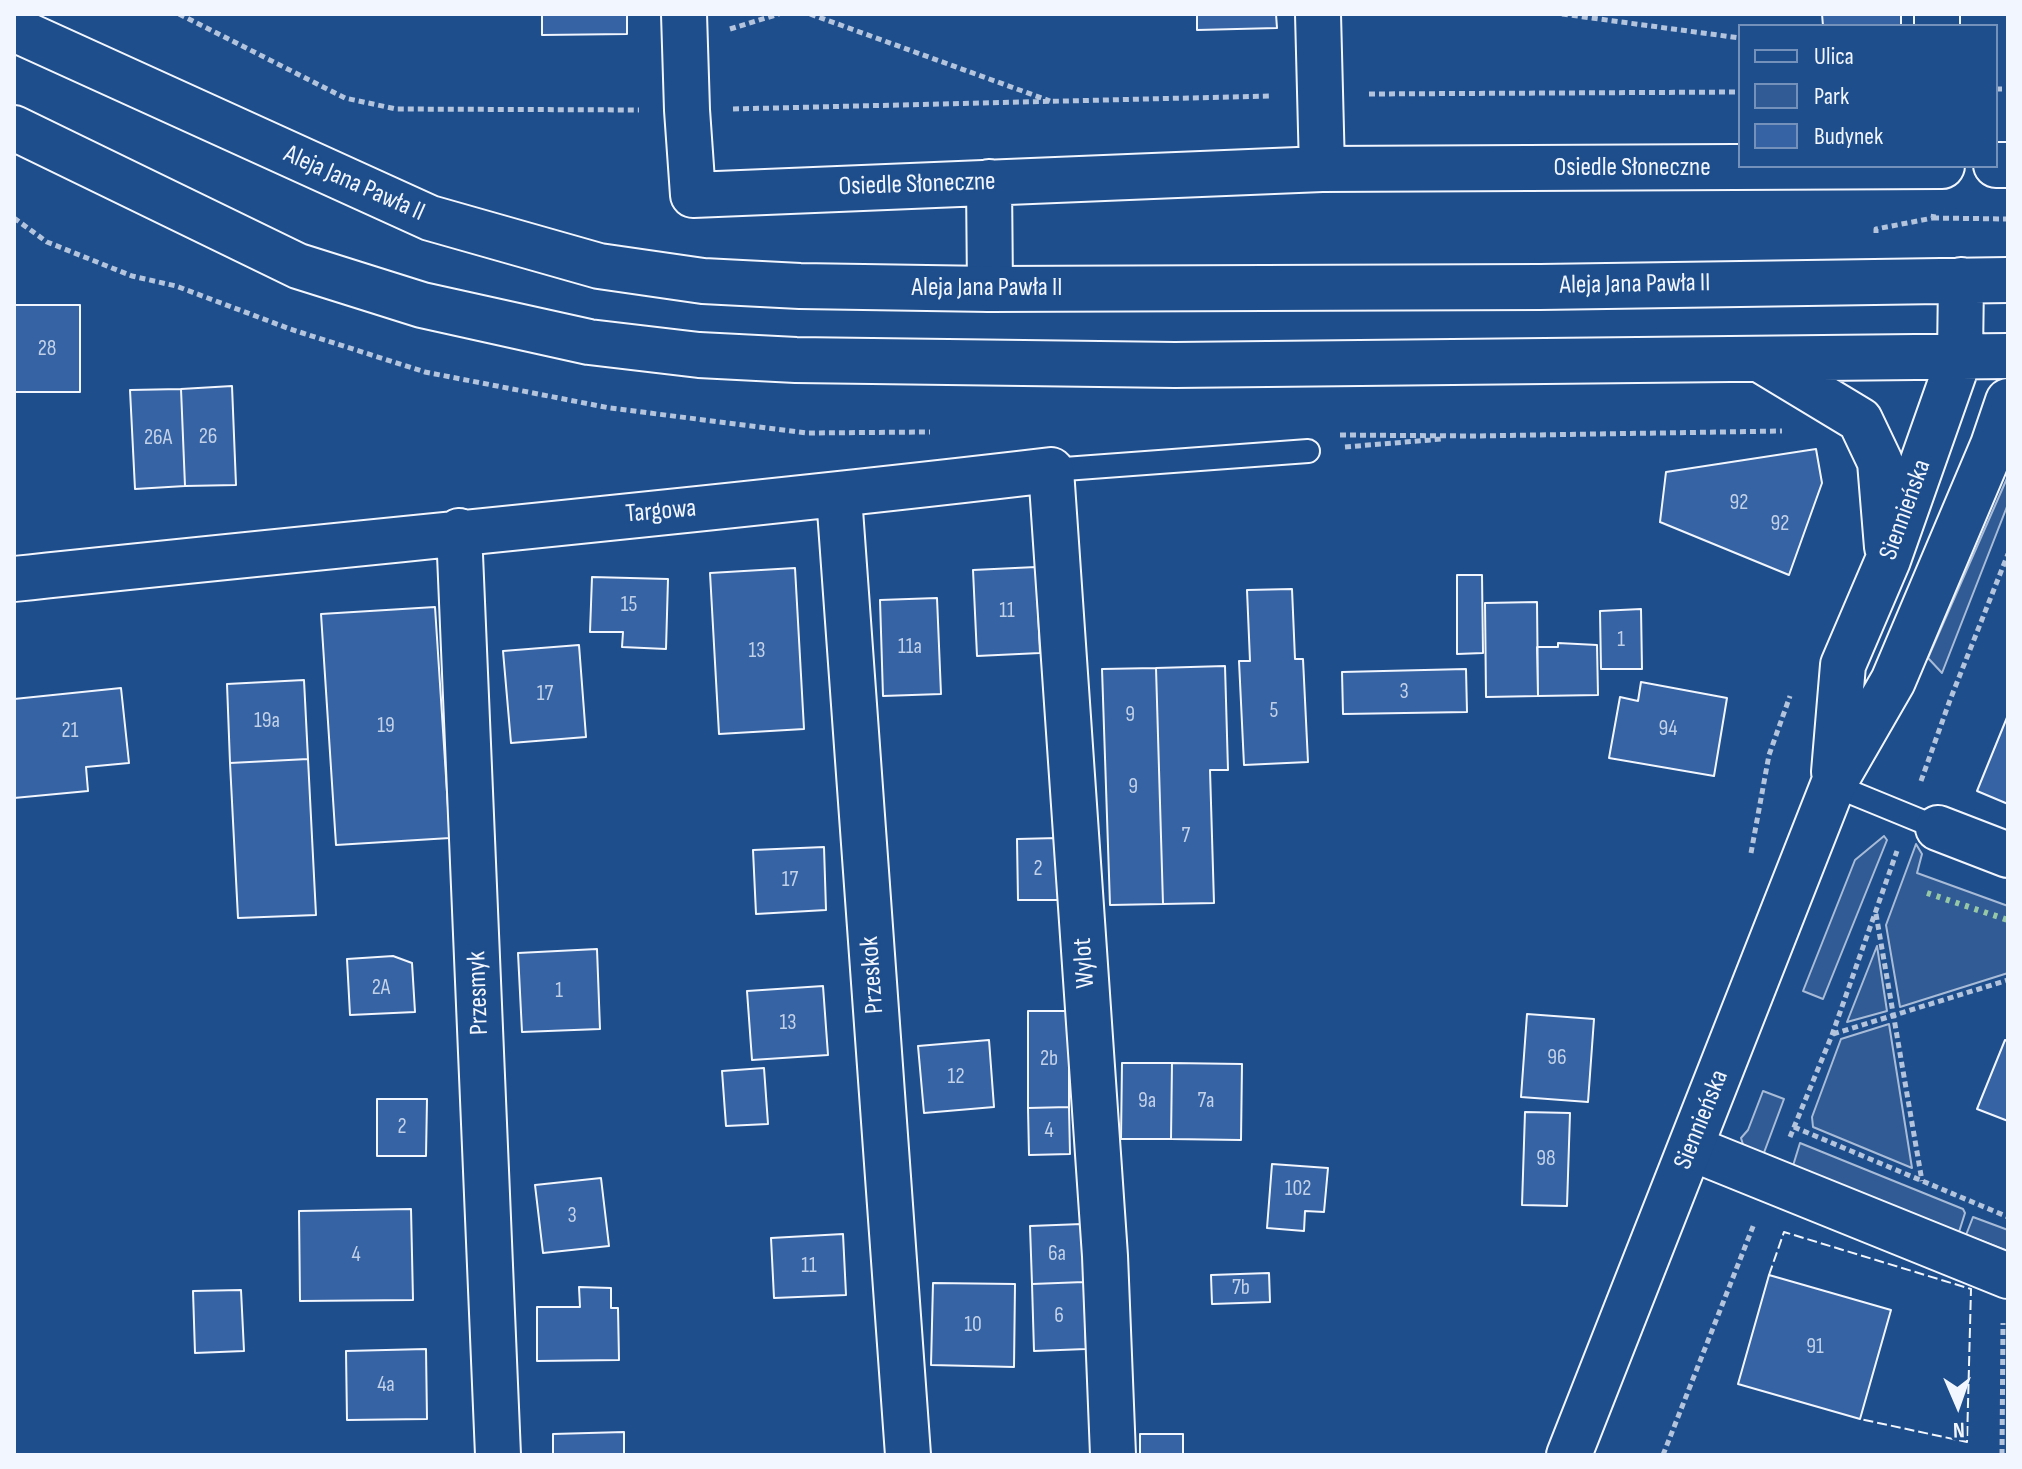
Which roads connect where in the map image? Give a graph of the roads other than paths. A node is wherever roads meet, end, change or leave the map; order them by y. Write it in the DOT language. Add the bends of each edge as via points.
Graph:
graph roads {
  1 [pos="684,14"];
  2 [pos="1318,14"];
  3 [pos="14,29"];
  4 [pos="14,128"];
  5 [pos="1738,167"];
  6 [pos="1322,169"];
  7 [pos="989,182"];
  8 [pos="1961,280"];
  9 [pos="2008,280"];
  10 [pos="990,289"];
  11 [pos="1960,356"];
  12 [pos="2008,356"];
  13 [pos="1759,359"];
  14 [pos="2008,401"];
  15 [pos="1308,451"];
  16 [pos="1051,470"];
  17 [pos="839,496"];
  18 [pos="459,531"];
  19 [pos="1888,560"];
  20 [pos="14,579"];
  21 [pos="1833,785"];
  22 [pos="1924,822"];
  23 [pos="2008,855"];
  24 [pos="1691,1148"];
  25 [pos="2006,1275"];
  26 [pos="498,1455"];
  27 [pos="908,1455"];
  28 [pos="1113,1455"];
  29 [pos="1569,1455"];
  1 -- 7 [label="street, Osiedle Słoneczne" via="693,195"];
  2 -- 6 [label="street"];
  3 -- 10 [label="street, Aleja Jana Pawła II" via="430,218 599,266 703,281"];
  4 -- 13 [label="street" via="298,266 422,305 589,342 699,355 987,364"];
  5 -- 6 [label="street, Osiedle Słoneczne"];
  6 -- 7 [label="street, Osiedle Słoneczne"];
  7 -- 10 [label="street"];
  8 -- 9 [label="street, Aleja Jana Pawła II"];
  8 -- 10 [label="street, Aleja Jana Pawła II"];
  8 -- 11 [label="street, Siennieńska"];
  11 -- 12 [label="street"];
  11 -- 13 [label="street"];
  11 -- 19 [label="street, Siennieńska"];
  13 -- 19 [label="street" via="1860,420 1880,462"];
  14 -- 21 [label="street, Siennieńska" via="1893,681"];
  15 -- 16 [label="lane, Targowa"];
  16 -- 17 [label="street, Targowa"];
  16 -- 28 [label="street, Wylot" via="1105,1256"];
  17 -- 18 [label="street, Targowa"];
  17 -- 27 [label="street, Przeskok"];
  18 -- 20 [label="street, Targowa"];
  18 -- 26 [label="street, Przesmyk"];
  19 -- 21 [label="street, Siennieńska" via="1843,665"];
  21 -- 22 [label="lane"];
  21 -- 24 [label="street, Siennieńska"];
  22 -- 23 [label="street"];
  24 -- 25 [label="street"];
  24 -- 29 [label="street, Siennieńska"];
}
